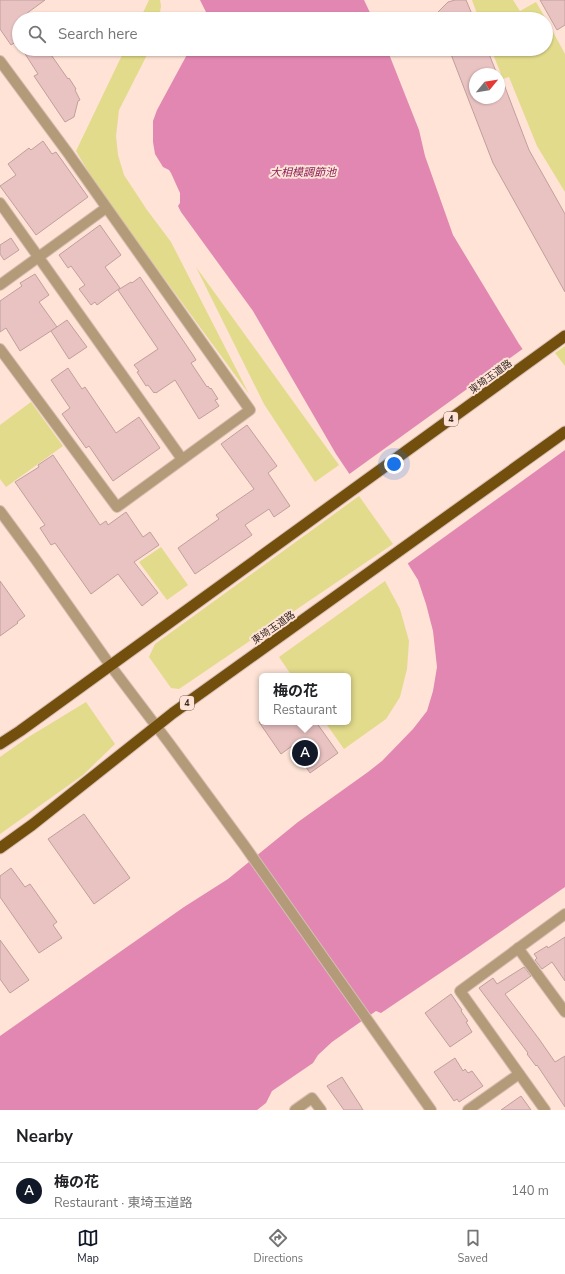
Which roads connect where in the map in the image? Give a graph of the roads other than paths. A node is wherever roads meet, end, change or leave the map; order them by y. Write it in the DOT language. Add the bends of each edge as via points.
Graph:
graph roads {
  1 [pos="0,61"];
  2 [pos="0,203"];
  3 [pos="106,208"];
  4 [pos="39,256"];
  5 [pos="0,285"];
  6 [pos="565,336"];
  7 [pos="0,349"];
  8 [pos="565,432"];
  9 [pos="182,459"];
  10 [pos="0,511"];
  11 [pos="110,666"];
  12 [pos="156,727"];
  13 [pos="0,744"];
  14 [pos="0,848"];
  15 [pos="565,914"];
  16 [pos="518,948"];
  17 [pos="565,1012"];
  18 [pos="519,1074"];
  19 [pos="295,1110"];
  20 [pos="321,1110"];
  21 [pos="431,1110"];
  22 [pos="468,1110"];
  23 [pos="545,1110"];
  1 -- 3 [label="street"];
  2 -- 4 [label="street"];
  3 -- 4 [label="street"];
  3 -- 9 [label="street" via="250,410"];
  4 -- 5 [label="street"];
  4 -- 9 [label="street"];
  6 -- 11 [label="highway, 東埼玉道路 / 4"];
  7 -- 9 [label="street" via="117,507"];
  8 -- 12 [label="highway, 東埼玉道路 / 4"];
  10 -- 11 [label="street"];
  11 -- 12 [label="street"];
  11 -- 13 [label="highway, 東埼玉道路 / 4"];
  12 -- 14 [label="highway, 東埼玉道路 / 4"];
  12 -- 21 [label="street" via="244,845"];
  15 -- 16 [label="street"];
  16 -- 17 [label="street"];
  16 -- 18 [label="street" via="460,991"];
  18 -- 22 [label="street"];
  18 -- 23 [label="street"];
  19 -- 20 [label="street" via="312,1098"];
}
